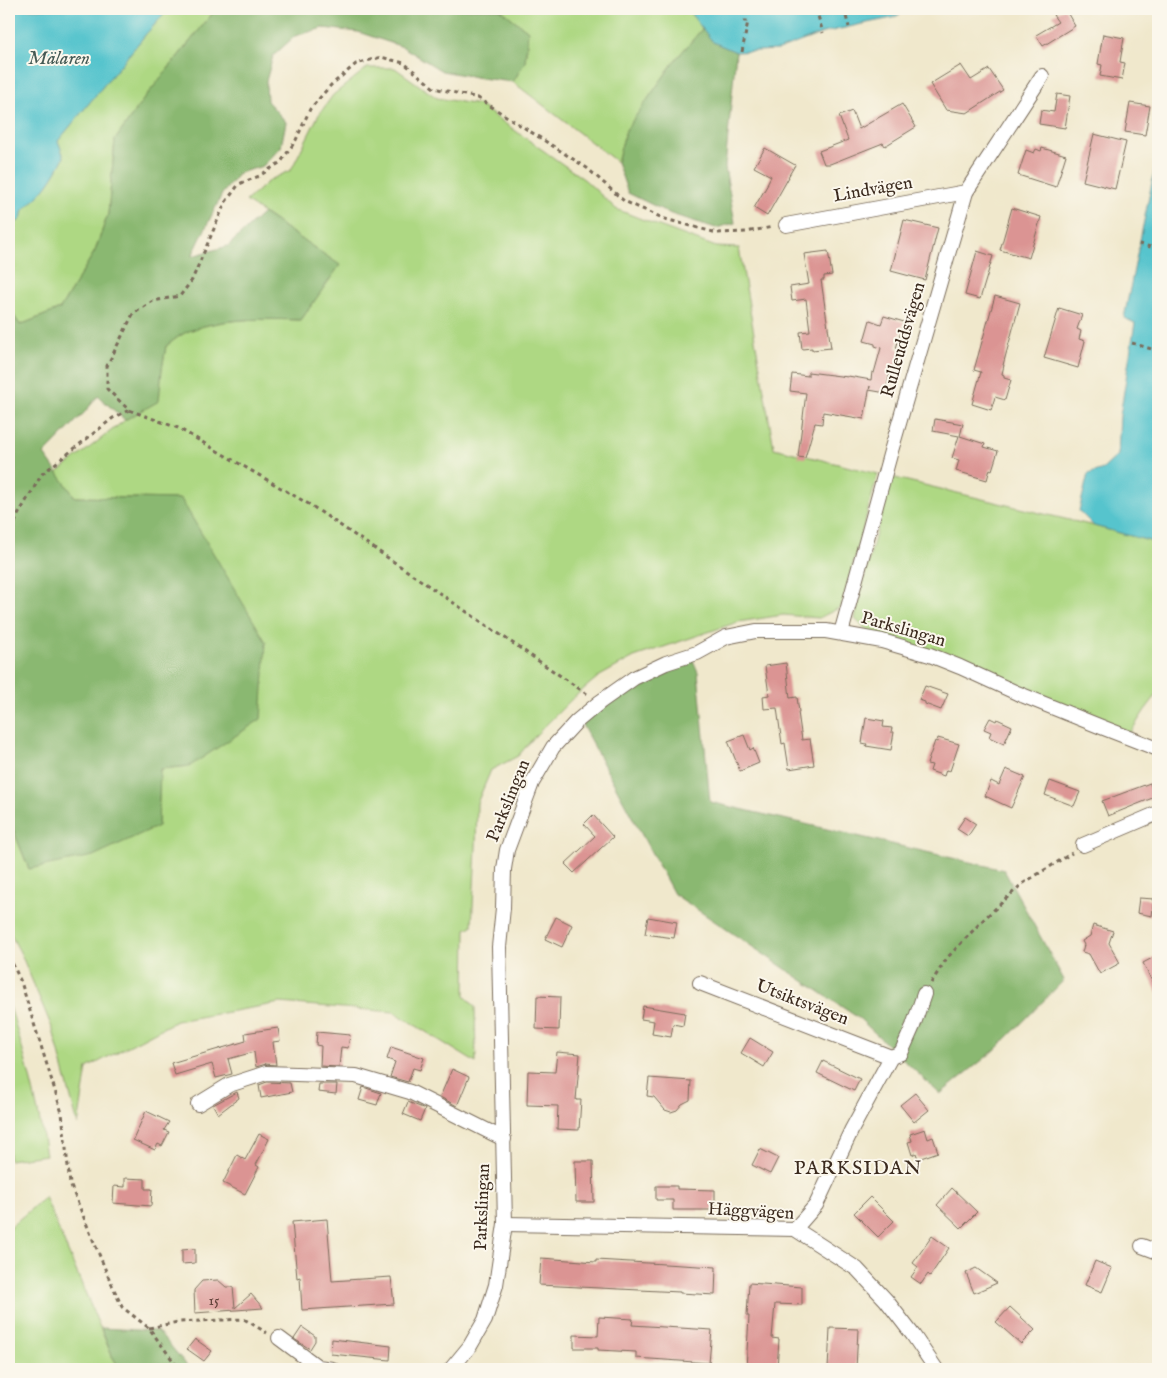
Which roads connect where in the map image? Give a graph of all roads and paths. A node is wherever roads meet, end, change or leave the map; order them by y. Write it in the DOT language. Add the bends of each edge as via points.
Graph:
graph roads {
  1 [pos="816,9"];
  2 [pos="844,9"];
  3 [pos="743,20"];
  4 [pos="849,27"];
  5 [pos="823,33"];
  6 [pos="742,52"];
  7 [pos="1042,76"];
  8 [pos="966,192"];
  9 [pos="786,225"];
  10 [pos="1139,244"];
  11 [pos="1158,249"];
  12 [pos="1132,343"];
  13 [pos="1158,351"];
  14 [pos="129,410"];
  15 [pos="9,538"];
  16 [pos="841,633"];
  17 [pos="600,702"];
  18 [pos="1158,748"];
  19 [pos="1158,813"];
  20 [pos="1083,845"];
  21 [pos="9,956"];
  22 [pos="700,983"];
  23 [pos="924,994"];
  24 [pos="892,1058"];
  25 [pos="198,1104"];
  26 [pos="504,1139"];
  27 [pos="505,1224"];
  28 [pos="795,1229"];
  29 [pos="1142,1246"];
  30 [pos="1158,1252"];
  31 [pos="149,1328"];
  32 [pos="280,1338"];
  33 [pos="179,1369"];
  34 [pos="332,1369"];
  35 [pos="451,1369"];
  36 [pos="936,1369"];
  1 -- 5 [label="path"];
  2 -- 4 [label="path"];
  3 -- 6 [label="path" via="748,21"];
  7 -- 8 [label="street, Rulleuddsvägen"];
  8 -- 9 [label="street, Lindvägen"];
  8 -- 16 [label="street, Rulleuddsvägen"];
  9 -- 14 [label="path" via="717,233 666,219 624,201 587,168 478,98 434,88 404,63 381,57 356,64 310,109 296,140 281,162 239,184 225,203 192,280 180,296 154,301 133,314 107,366 107,389"];
  10 -- 11 [label="path"];
  12 -- 13 [label="path"];
  14 -- 15 [label="path" via="113,418 42,474 18,515"];
  14 -- 17 [label="path" via="178,428 312,506"];
  16 -- 17 [label="street, Parkslingan" via="756,631 726,637 697,653 634,678"];
  16 -- 18 [label="street, Parkslingan" via="930,655"];
  17 -- 26 [label="street, Parkslingan" via="553,747 532,783 507,850 499,947"];
  19 -- 20 [label="street"];
  20 -- 23 [label="path" via="1022,884 984,919 947,958"];
  21 -- 31 [label="path" via="21,982 62,1113 70,1184 122,1307"];
  22 -- 24 [label="street, Utsiktsvägen"];
  23 -- 24 [label="street" via="901,1053"];
  24 -- 28 [label="street" via="852,1129 816,1205"];
  25 -- 26 [label="street" via="229,1085 266,1073 356,1076 410,1092"];
  26 -- 27 [label="street, Parkslingan"];
  27 -- 28 [label="street, Häggvägen"];
  27 -- 35 [label="street, Parkslingan" via="496,1285 485,1320"];
  28 -- 36 [label="street, Häggvägen" via="857,1269 886,1300"];
  29 -- 30 [label="street"];
  31 -- 32 [label="path" via="178,1322 244,1319"];
  31 -- 33 [label="path"];
  32 -- 34 [label="street" via="318,1367"];
}
